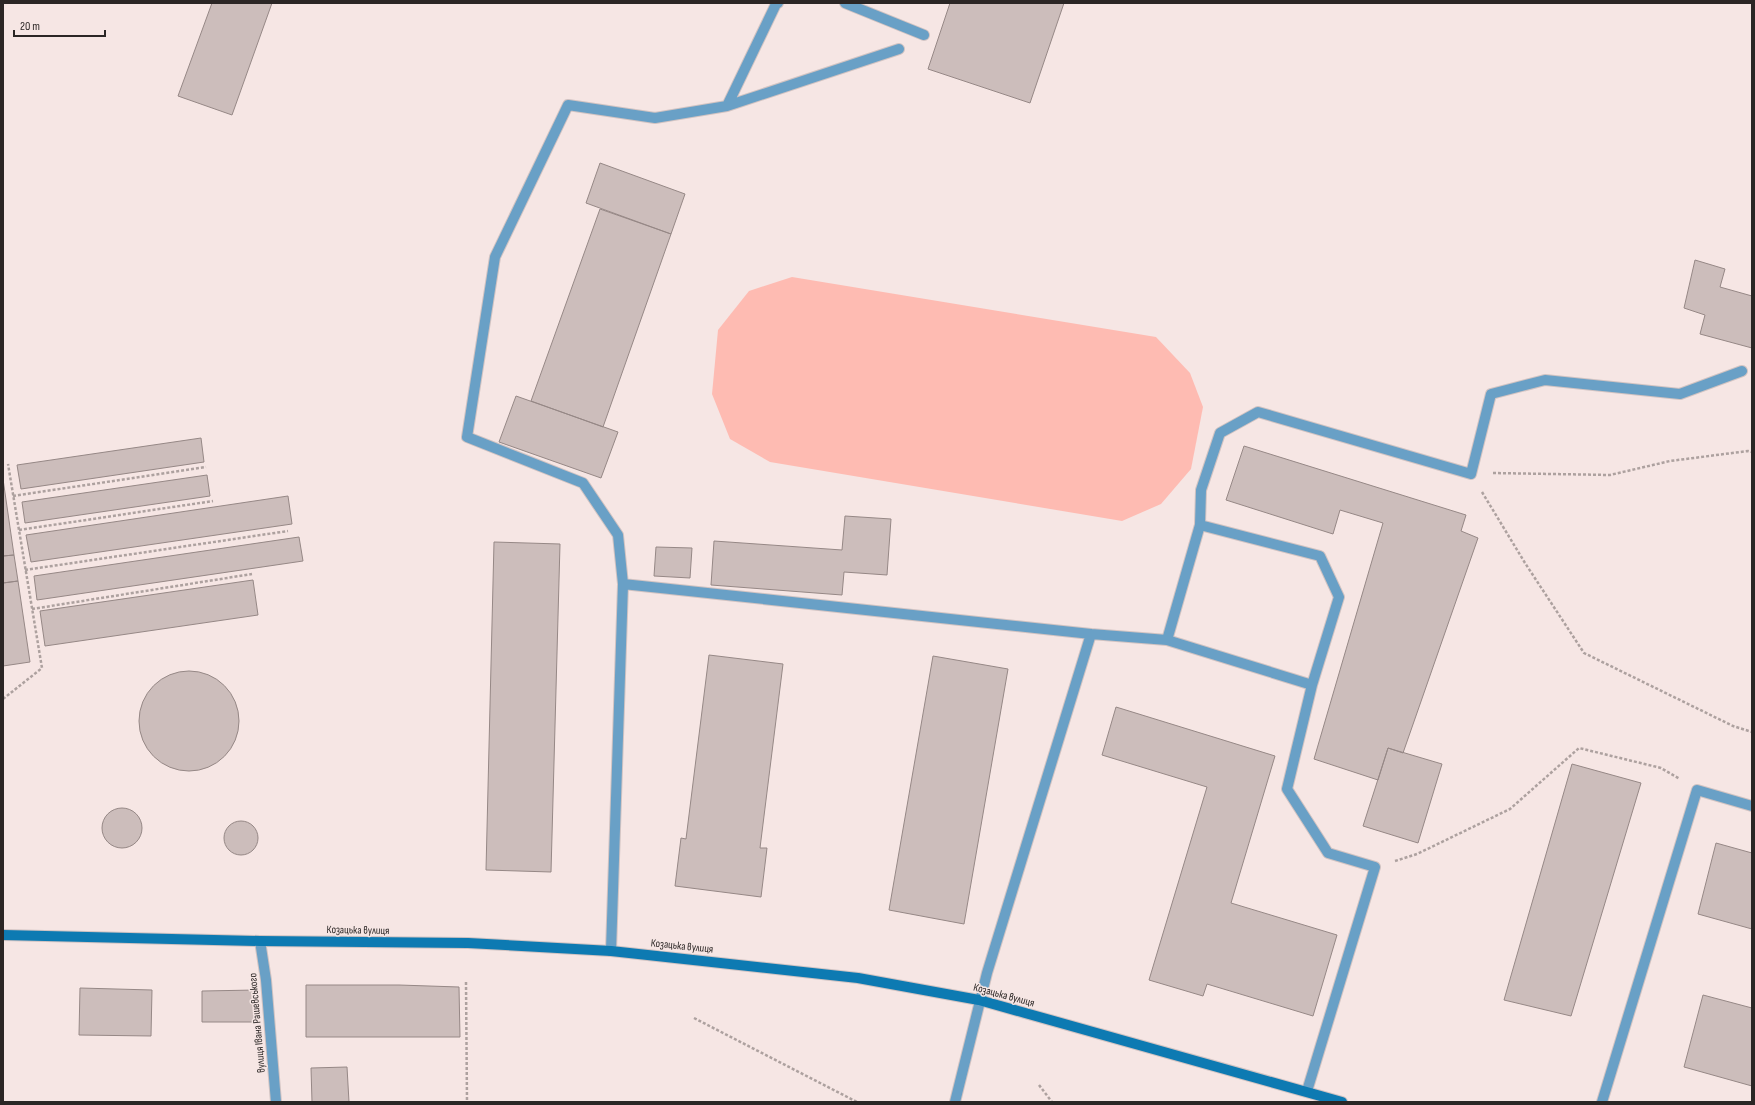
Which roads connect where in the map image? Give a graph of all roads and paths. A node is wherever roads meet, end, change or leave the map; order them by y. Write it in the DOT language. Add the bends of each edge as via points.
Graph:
graph roads {
  1 [pos="778,3"];
  2 [pos="845,3"];
  3 [pos="924,35"];
  4 [pos="900,49"];
  5 [pos="727,106"];
  6 [pos="1742,372"];
  7 [pos="1752,452"];
  8 [pos="8,464"];
  9 [pos="206,467"];
  10 [pos="1471,474"];
  11 [pos="13,496"];
  12 [pos="214,501"];
  13 [pos="1200,525"];
  14 [pos="18,530"];
  15 [pos="288,531"];
  16 [pos="25,570"];
  17 [pos="252,574"];
  18 [pos="623,584"];
  19 [pos="32,609"];
  20 [pos="1091,634"];
  21 [pos="1167,640"];
  22 [pos="1312,685"];
  23 [pos="3,699"];
  24 [pos="1752,732"];
  25 [pos="1697,790"];
  26 [pos="1752,806"];
  27 [pos="1375,867"];
  28 [pos="3,935"];
  29 [pos="260,942"];
  30 [pos="611,951"];
  31 [pos="466,982"];
  32 [pos="979,1000"];
  33 [pos="694,1018"];
  34 [pos="1039,1085"];
  35 [pos="1307,1091"];
  36 [pos="276,1102"];
  37 [pos="467,1102"];
  38 [pos="857,1102"];
  39 [pos="955,1102"];
  40 [pos="1052,1102"];
  41 [pos="1342,1102"];
  42 [pos="1602,1102"];
  1 -- 5 [label="street"];
  2 -- 3 [label="street"];
  4 -- 5 [label="street"];
  5 -- 18 [label="street" via="655,118 568,105 495,257 468,437 583,483 618,535"];
  6 -- 10 [label="street" via="1680,394 1545,380 1491,394"];
  7 -- 10 [label="path" via="1670,461 1610,475"];
  8 -- 11 [label="path"];
  9 -- 11 [label="path"];
  10 -- 13 [label="street" via="1258,412 1220,433 1201,490"];
  10 -- 24 [label="path" via="1584,653 1733,726"];
  11 -- 14 [label="path"];
  12 -- 14 [label="path"];
  13 -- 21 [label="street"];
  13 -- 22 [label="street" via="1320,556 1339,597"];
  14 -- 16 [label="path"];
  15 -- 16 [label="path"];
  16 -- 19 [label="path"];
  17 -- 19 [label="path"];
  18 -- 20 [label="street"];
  18 -- 30 [label="street"];
  19 -- 23 [label="path" via="42,668"];
  20 -- 21 [label="street"];
  20 -- 32 [label="street"];
  21 -- 22 [label="street"];
  22 -- 27 [label="street" via="1287,789 1328,853"];
  25 -- 26 [label="street"];
  25 -- 27 [label="path" via="1661,768 1579,748 1510,809 1417,854"];
  25 -- 42 [label="street"];
  27 -- 35 [label="street"];
  28 -- 29 [label="main road, Козацька вулиця"];
  29 -- 30 [label="main road, Козацька вулиця" via="468,943"];
  29 -- 36 [label="street, вулиця Івана Рашевського" via="266,980"];
  30 -- 32 [label="main road, Козацька вулиця" via="858,978"];
  31 -- 37 [label="path"];
  32 -- 35 [label="main road, Козацька вулиця"];
  32 -- 39 [label="street"];
  33 -- 38 [label="path"];
  34 -- 40 [label="path"];
  35 -- 41 [label="main road, Козацька вулиця"];
}
